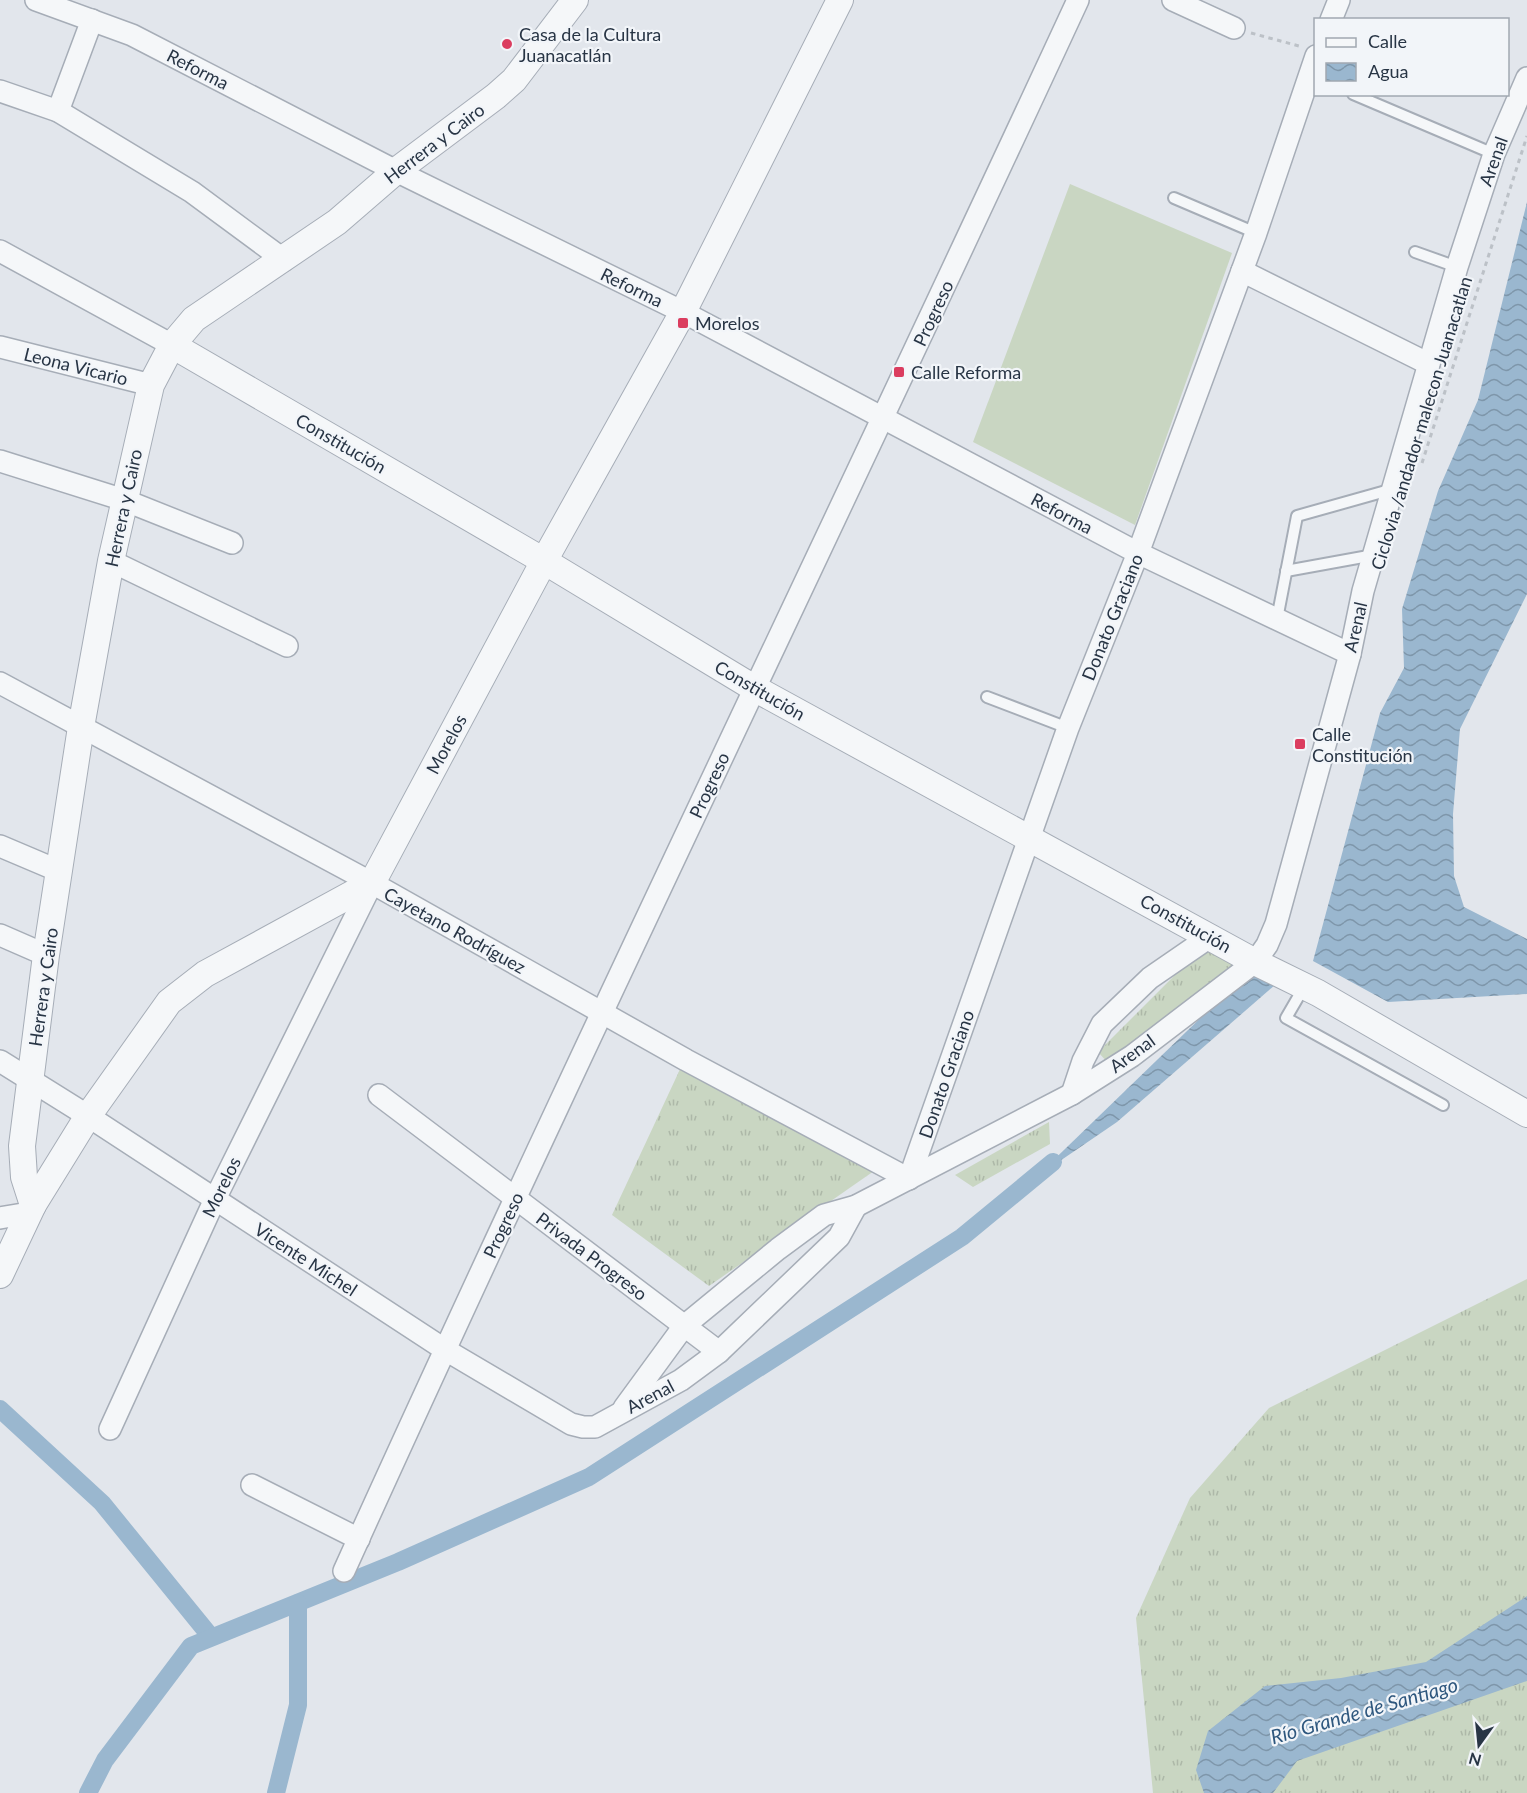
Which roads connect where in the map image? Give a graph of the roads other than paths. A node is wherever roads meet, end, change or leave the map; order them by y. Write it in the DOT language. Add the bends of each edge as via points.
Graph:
graph roads {
  1 [pos="36,0"];
  2 [pos="575,0"];
  3 [pos="840,0"];
  4 [pos="1078,0"];
  5 [pos="1173,0"];
  6 [pos="1339,0"];
  7 [pos="1332,18"];
  8 [pos="92,20"];
  9 [pos="1234,28"];
  10 [pos="1311,65"];
  11 [pos="1527,78"];
  12 [pos="0,91"];
  13 [pos="1358,96"];
  14 [pos="58,111"];
  15 [pos="1494,154"];
  16 [pos="396,171"];
  17 [pos="1174,198"];
  18 [pos="1257,233"];
  19 [pos="0,251"];
  20 [pos="1416,252"];
  21 [pos="284,260"];
  22 [pos="1457,267"];
  23 [pos="1242,271"];
  24 [pos="683,312"];
  25 [pos="172,345"];
  26 [pos="0,347"];
  27 [pos="1429,364"];
  28 [pos="152,385"];
  29 [pos="884,420"];
  30 [pos="0,461"];
  31 [pos="1393,489"];
  32 [pos="124,500"];
  33 [pos="232,543"];
  34 [pos="1138,553"];
  35 [pos="1375,555"];
  36 [pos="111,561"];
  37 [pos="544,561"];
  38 [pos="1286,571"];
  39 [pos="1277,619"];
  40 [pos="287,646"];
  41 [pos="1350,654"];
  42 [pos="0,682"];
  43 [pos="754,688"];
  44 [pos="987,697"];
  45 [pos="81,727"];
  46 [pos="1068,728"];
  47 [pos="1029,838"];
  48 [pos="0,846"];
  49 [pos="59,871"];
  50 [pos="372,883"];
  51 [pos="0,934"];
  52 [pos="1211,936"];
  53 [pos="46,955"];
  54 [pos="1255,962"];
  55 [pos="1305,987"];
  56 [pos="602,1012"];
  57 [pos="0,1061"];
  58 [pos="30,1079"];
  59 [pos="1072,1094"];
  60 [pos="379,1095"];
  61 [pos="1443,1105"];
  62 [pos="1527,1114"];
  63 [pos="88,1116"];
  64 [pos="909,1179"];
  65 [pos="516,1198"];
  66 [pos="215,1199"];
  67 [pos="856,1206"];
  68 [pos="31,1209"];
  69 [pos="0,1218"];
  70 [pos="0,1275"];
  71 [pos="684,1326"];
  72 [pos="444,1350"];
  73 [pos="719,1352"];
  74 [pos="620,1413"];
  75 [pos="110,1429"];
  76 [pos="252,1485"];
  77 [pos="358,1539"];
  78 [pos="344,1571"];
  1 -- 8 [label="street, Reforma"];
  2 -- 16 [label="street, Herrera y Cairo" via="514,80"];
  3 -- 24 [label="street, Morelos"];
  4 -- 29 [label="street, Progreso"];
  5 -- 9 [label="street"];
  6 -- 7 [label="street"];
  8 -- 14 [label="street"];
  8 -- 16 [label="street, Reforma" via="132,35"];
  10 -- 18 [label="street, Donato Graciano"];
  11 -- 15 [label="street, Arenal"];
  12 -- 14 [label="street"];
  13 -- 15 [label="lane"];
  14 -- 21 [label="street" via="192,192"];
  15 -- 22 [label="street, Arenal"];
  16 -- 21 [label="street, Herrera y Cairo"];
  16 -- 24 [label="street, Reforma"];
  17 -- 18 [label="lane"];
  18 -- 23 [label="street, Donato Graciano"];
  19 -- 25 [label="street, Constitución"];
  20 -- 22 [label="lane"];
  21 -- 25 [label="street, Herrera y Cairo" via="194,319"];
  22 -- 27 [label="street, Arenal"];
  23 -- 27 [label="street"];
  23 -- 34 [label="street, Donato Graciano"];
  24 -- 29 [label="street, Reforma"];
  24 -- 37 [label="street, Morelos"];
  25 -- 28 [label="street, Herrera y Cairo"];
  25 -- 37 [label="street, Constitución"];
  26 -- 28 [label="street, Leona Vicario"];
  27 -- 31 [label="street, Arenal"];
  28 -- 32 [label="street, Herrera y Cairo"];
  29 -- 34 [label="street, Reforma"];
  29 -- 43 [label="street, Progreso"];
  30 -- 32 [label="street"];
  31 -- 35 [label="street, Arenal"];
  31 -- 38 [label="lane" via="1297,516"];
  32 -- 33 [label="street"];
  32 -- 36 [label="street, Herrera y Cairo"];
  34 -- 39 [label="street, Reforma"];
  34 -- 46 [label="street, Donato Graciano"];
  35 -- 38 [label="lane"];
  35 -- 41 [label="street, Arenal"];
  36 -- 40 [label="street"];
  36 -- 45 [label="street, Herrera y Cairo"];
  37 -- 43 [label="street, Constitución"];
  37 -- 50 [label="street, Morelos"];
  38 -- 39 [label="lane"];
  39 -- 41 [label="street, Reforma"];
  41 -- 54 [label="street, Arenal" via="1276,924"];
  42 -- 45 [label="street, Cayetano Rodríguez"];
  43 -- 47 [label="street, Constitución"];
  43 -- 56 [label="street, Progreso"];
  44 -- 46 [label="lane"];
  45 -- 49 [label="street, Herrera y Cairo"];
  45 -- 50 [label="street, Cayetano Rodríguez"];
  46 -- 47 [label="street, Donato Graciano"];
  47 -- 52 [label="street, Constitución"];
  47 -- 64 [label="street, Donato Graciano"];
  48 -- 49 [label="street"];
  49 -- 53 [label="street, Herrera y Cairo"];
  50 -- 56 [label="street, Cayetano Rodríguez"];
  50 -- 63 [label="street" via="205,974 170,1002"];
  50 -- 66 [label="street, Morelos"];
  51 -- 53 [label="street"];
  52 -- 54 [label="street, Constitución"];
  52 -- 59 [label="street, Arenal" via="1150,978 1102,1024 1083,1060"];
  53 -- 58 [label="street, Herrera y Cairo"];
  54 -- 55 [label="street, Constitución"];
  54 -- 59 [label="street, Arenal" via="1132,1056"];
  55 -- 61 [label="lane" via="1286,1018"];
  55 -- 62 [label="street, Constitución"];
  56 -- 64 [label="street, Cayetano Rodríguez"];
  56 -- 65 [label="street, Progreso"];
  57 -- 58 [label="street, Vicente Michel"];
  58 -- 63 [label="street, Vicente Michel"];
  58 -- 68 [label="street, Herrera y Cairo" via="22,1146"];
  59 -- 64 [label="street, Arenal"];
  60 -- 65 [label="street, Privada Progreso"];
  63 -- 66 [label="street, Vicente Michel"];
  63 -- 68 [label="street"];
  64 -- 67 [label="street, Arenal"];
  65 -- 71 [label="street, Privada Progreso"];
  65 -- 72 [label="street, Progreso"];
  66 -- 72 [label="street, Vicente Michel"];
  66 -- 75 [label="street, Morelos"];
  67 -- 71 [label="street, Arenal" via="824,1215"];
  67 -- 73 [label="street, Arenal" via="838,1237"];
  68 -- 69 [label="street"];
  68 -- 70 [label="street"];
  71 -- 73 [label="street, Privada Progreso"];
  71 -- 74 [label="street, Arenal"];
  72 -- 74 [label="street, Vicente Michel" via="571,1424 595,1427"];
  72 -- 77 [label="street, Progreso"];
  73 -- 74 [label="street, Arenal" via="681,1380"];
  76 -- 77 [label="street"];
  77 -- 78 [label="street, Progreso"];
}
